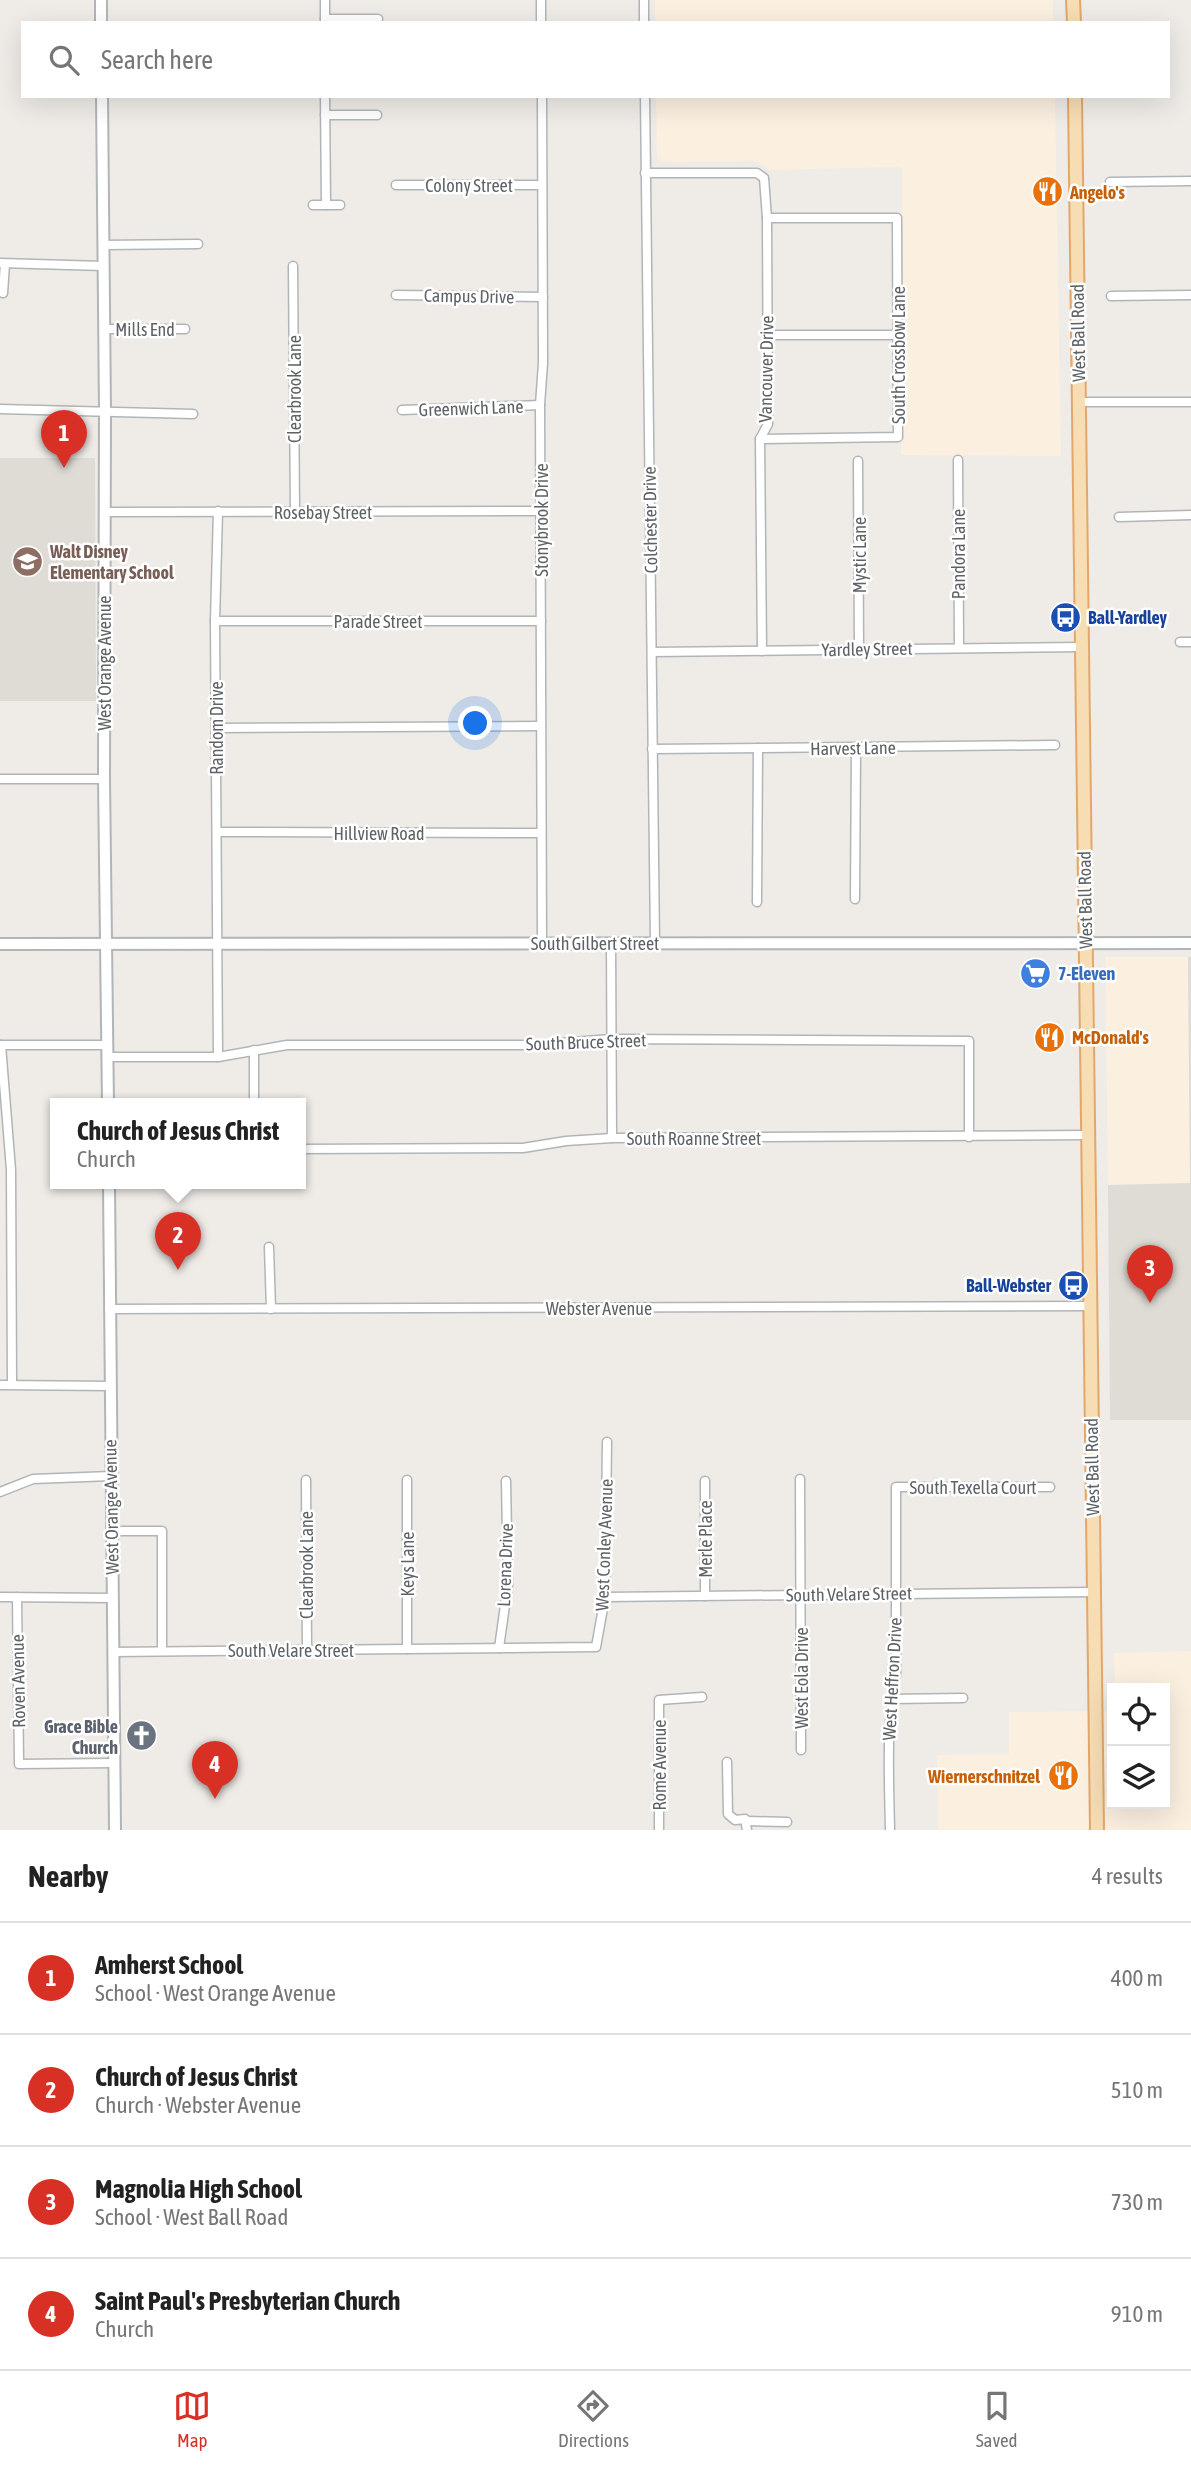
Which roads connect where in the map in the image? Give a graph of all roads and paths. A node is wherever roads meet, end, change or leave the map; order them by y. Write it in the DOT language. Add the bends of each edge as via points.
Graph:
graph roads {
  1 [pos="101,0"];
  2 [pos="325,0"];
  3 [pos="541,0"];
  4 [pos="644,0"];
  5 [pos="1073,0"];
  6 [pos="378,19"];
  7 [pos="101,21"];
  8 [pos="325,21"];
  9 [pos="541,21"];
  10 [pos="644,21"];
  11 [pos="1074,21"];
  12 [pos="102,98"];
  13 [pos="325,98"];
  14 [pos="542,98"];
  15 [pos="645,98"];
  16 [pos="1075,98"];
  17 [pos="325,115"];
  18 [pos="377,115"];
  19 [pos="645,173"];
  20 [pos="1191,181"];
  21 [pos="1110,182"];
  22 [pos="396,185"];
  23 [pos="542,185"];
  24 [pos="313,205"];
  25 [pos="326,205"];
  26 [pos="340,205"];
  27 [pos="766,218"];
  28 [pos="198,244"];
  29 [pos="103,245"];
  30 [pos="2,263"];
  31 [pos="103,266"];
  32 [pos="293,266"];
  33 [pos="3,293"];
  34 [pos="396,295"];
  35 [pos="1191,295"];
  36 [pos="1111,296"];
  37 [pos="543,297"];
  38 [pos="104,329"];
  39 [pos="185,329"];
  40 [pos="767,335"];
  41 [pos="898,335"];
  42 [pos="1079,402"];
  43 [pos="1191,402"];
  44 [pos="540,405"];
  45 [pos="0,409"];
  46 [pos="402,410"];
  47 [pos="105,411"];
  48 [pos="193,414"];
  49 [pos="760,439"];
  50 [pos="958,460"];
  51 [pos="858,461"];
  52 [pos="218,511"];
  53 [pos="541,511"];
  54 [pos="104,512"];
  55 [pos="295,512"];
  56 [pos="1191,515"];
  57 [pos="1119,517"];
  58 [pos="215,621"];
  59 [pos="541,621"];
  60 [pos="1180,642"];
  61 [pos="1191,642"];
  62 [pos="1082,647"];
  63 [pos="959,648"];
  64 [pos="859,650"];
  65 [pos="762,651"];
  66 [pos="652,652"];
  67 [pos="541,726"];
  68 [pos="216,727"];
  69 [pos="1055,745"];
  70 [pos="758,748"];
  71 [pos="856,748"];
  72 [pos="652,749"];
  73 [pos="0,779"];
  74 [pos="104,779"];
  75 [pos="217,832"];
  76 [pos="541,833"];
  77 [pos="855,899"];
  78 [pos="757,902"];
  79 [pos="611,943"];
  80 [pos="654,943"];
  81 [pos="1086,943"];
  82 [pos="1191,943"];
  83 [pos="0,944"];
  84 [pos="106,944"];
  85 [pos="218,944"];
  86 [pos="542,944"];
  87 [pos="611,1039"];
  88 [pos="0,1045"];
  89 [pos="108,1045"];
  90 [pos="254,1050"];
  91 [pos="108,1057"];
  92 [pos="218,1057"];
  93 [pos="108,1098"];
  94 [pos="254,1098"];
  95 [pos="1088,1135"];
  96 [pos="969,1137"];
  97 [pos="612,1138"];
  98 [pos="306,1149"];
  99 [pos="108,1189"];
  100 [pos="270,1247"];
  101 [pos="1090,1306"];
  102 [pos="109,1309"];
  103 [pos="271,1309"];
  104 [pos="12,1384"];
  105 [pos="0,1385"];
  106 [pos="110,1387"];
  107 [pos="607,1442"];
  108 [pos="111,1476"];
  109 [pos="800,1479"];
  110 [pos="306,1480"];
  111 [pos="407,1480"];
  112 [pos="506,1481"];
  113 [pos="705,1481"];
  114 [pos="896,1487"];
  115 [pos="1050,1487"];
  116 [pos="0,1492"];
  117 [pos="112,1531"];
  118 [pos="1094,1592"];
  119 [pos="895,1594"];
  120 [pos="800,1595"];
  121 [pos="705,1596"];
  122 [pos="0,1597"];
  123 [pos="17,1597"];
  124 [pos="605,1597"];
  125 [pos="112,1598"];
  126 [pos="596,1647"];
  127 [pos="499,1648"];
  128 [pos="407,1649"];
  129 [pos="307,1650"];
  130 [pos="162,1651"];
  131 [pos="113,1652"];
  132 [pos="702,1697"];
  133 [pos="962,1698"];
  134 [pos="891,1699"];
  135 [pos="801,1750"];
  136 [pos="727,1762"];
  137 [pos="114,1763"];
  138 [pos="787,1822"];
  139 [pos="747,1826"];
  140 [pos="115,1830"];
  141 [pos="659,1830"];
  142 [pos="890,1830"];
  143 [pos="1097,1830"];
  1 -- 7 [label="street"];
  2 -- 8 [label="street"];
  3 -- 9 [label="street"];
  4 -- 10 [label="street"];
  5 -- 11 [label="main road"];
  6 -- 8 [label="street"];
  12 -- 29 [label="street, West Orange Avenue"];
  13 -- 17 [label="street"];
  14 -- 23 [label="street, Stonybrook Drive"];
  15 -- 19 [label="street, Colchester Drive"];
  16 -- 42 [label="main road, West Ball Road"];
  17 -- 18 [label="street"];
  17 -- 25 [label="street"];
  19 -- 27 [label="street, Vancouver Drive" via="757,173 764,178"];
  19 -- 66 [label="street, Colchester Drive"];
  20 -- 21 [label="street"];
  22 -- 23 [label="street, Colony Street"];
  23 -- 37 [label="street, Stonybrook Drive"];
  24 -- 25 [label="street"];
  25 -- 26 [label="street"];
  27 -- 40 [label="street, Vancouver Drive"];
  27 -- 41 [label="street, South Crossbow Lane" via="897,218"];
  28 -- 29 [label="street"];
  29 -- 31 [label="street, West Orange Avenue"];
  30 -- 31 [label="street"];
  30 -- 33 [label="street"];
  31 -- 38 [label="street, West Orange Avenue"];
  32 -- 55 [label="street, Clearbrook Lane"];
  34 -- 37 [label="street, Campus Drive"];
  35 -- 36 [label="street"];
  37 -- 44 [label="street, Stonybrook Drive"];
  38 -- 39 [label="street, Mills End"];
  38 -- 47 [label="street, West Orange Avenue"];
  40 -- 41 [label="street"];
  40 -- 49 [label="street, Vancouver Drive" via="768,424"];
  41 -- 49 [label="street, South Crossbow Lane" via="898,437"];
  42 -- 43 [label="street"];
  42 -- 62 [label="main road, West Ball Road"];
  44 -- 46 [label="street, Greenwich Lane"];
  44 -- 53 [label="street, Stonybrook Drive"];
  45 -- 47 [label="street"];
  47 -- 48 [label="street"];
  47 -- 54 [label="street, West Orange Avenue"];
  49 -- 65 [label="street, Vancouver Drive"];
  50 -- 63 [label="street, Pandora Lane"];
  51 -- 64 [label="street, Mystic Lane"];
  52 -- 54 [label="street, Rosebay Street"];
  52 -- 55 [label="street, Rosebay Street"];
  52 -- 58 [label="street, Random Drive"];
  53 -- 55 [label="street, Rosebay Street"];
  53 -- 59 [label="street, Stonybrook Drive"];
  54 -- 74 [label="street, West Orange Avenue"];
  56 -- 57 [label="street"];
  58 -- 59 [label="street, Parade Street"];
  58 -- 68 [label="street, Random Drive"];
  59 -- 67 [label="street, Stonybrook Drive"];
  60 -- 61 [label="street"];
  62 -- 63 [label="street, Yardley Street"];
  62 -- 81 [label="main road, West Ball Road"];
  63 -- 64 [label="street, Yardley Street"];
  64 -- 65 [label="street, Yardley Street"];
  65 -- 66 [label="street, Yardley Street"];
  66 -- 72 [label="street, Colchester Drive"];
  67 -- 68 [label="street"];
  67 -- 76 [label="street, Stonybrook Drive"];
  68 -- 75 [label="street, Random Drive"];
  69 -- 71 [label="street, Harvest Lane"];
  70 -- 71 [label="street, Harvest Lane"];
  70 -- 72 [label="street, Harvest Lane"];
  70 -- 78 [label="street"];
  71 -- 77 [label="street"];
  72 -- 80 [label="street, Colchester Drive"];
  73 -- 74 [label="street"];
  74 -- 84 [label="street, West Orange Avenue"];
  75 -- 76 [label="street, Hillview Road"];
  75 -- 85 [label="street, Random Drive"];
  76 -- 86 [label="street, Stonybrook Drive"];
  79 -- 80 [label="street, South Gilbert Street"];
  79 -- 86 [label="street, South Gilbert Street"];
  79 -- 87 [label="street"];
  80 -- 81 [label="street, South Gilbert Street"];
  81 -- 82 [label="street, South Gilbert Street"];
  81 -- 95 [label="main road, West Ball Road"];
  83 -- 84 [label="street, South Gilbert Street"];
  84 -- 85 [label="street, South Gilbert Street"];
  84 -- 89 [label="street, West Orange Avenue"];
  85 -- 86 [label="street, South Gilbert Street"];
  85 -- 92 [label="street, Random Drive"];
  87 -- 90 [label="street, South Bruce Street" via="534,1045 287,1045"];
  87 -- 96 [label="street, South Bruce Street" via="969,1041"];
  87 -- 97 [label="street"];
  88 -- 89 [label="street"];
  88 -- 104 [label="street" via="11,1170"];
  89 -- 91 [label="street, West Orange Avenue"];
  90 -- 92 [label="street, South Bruce Street"];
  90 -- 94 [label="street"];
  91 -- 92 [label="street, South Bruce Street"];
  91 -- 93 [label="street, West Orange Avenue"];
  95 -- 96 [label="street, South Roanne Street"];
  95 -- 101 [label="main road, West Ball Road"];
  96 -- 97 [label="street, South Roanne Street"];
  97 -- 98 [label="street, South Roanne Street" via="523,1148"];
  99 -- 102 [label="street, West Orange Avenue"];
  100 -- 103 [label="street"];
  101 -- 103 [label="street, Webster Avenue"];
  101 -- 118 [label="main road, West Ball Road"];
  102 -- 103 [label="street, Webster Avenue"];
  102 -- 106 [label="street, West Orange Avenue"];
  104 -- 105 [label="street"];
  104 -- 106 [label="street"];
  106 -- 108 [label="street, West Orange Avenue"];
  107 -- 124 [label="street, West Conley Avenue"];
  108 -- 116 [label="street" via="33,1479"];
  108 -- 117 [label="street, West Orange Avenue"];
  109 -- 120 [label="street, West Eola Drive"];
  110 -- 129 [label="street, Clearbrook Lane"];
  111 -- 128 [label="street, Keys Lane"];
  112 -- 127 [label="street, Lorena Drive" via="508,1584"];
  113 -- 121 [label="street, Merle Place"];
  114 -- 115 [label="street, South Texella Court"];
  114 -- 119 [label="street, West Heffron Drive"];
  117 -- 125 [label="street, West Orange Avenue"];
  117 -- 130 [label="street" via="162,1531"];
  118 -- 119 [label="street, South Velare Street"];
  118 -- 143 [label="main road, West Ball Road"];
  119 -- 120 [label="street, South Velare Street"];
  119 -- 134 [label="street, West Heffron Drive" via="896,1674"];
  120 -- 121 [label="street, South Velare Street"];
  120 -- 135 [label="street, West Eola Drive"];
  121 -- 124 [label="street, South Velare Street"];
  122 -- 123 [label="street"];
  123 -- 125 [label="street"];
  123 -- 137 [label="street, Roven Avenue" via="19,1764"];
  124 -- 126 [label="street, West Conley Avenue"];
  125 -- 131 [label="street, West Orange Avenue"];
  126 -- 127 [label="street, South Velare Street"];
  127 -- 128 [label="street, South Velare Street"];
  128 -- 129 [label="street, South Velare Street"];
  129 -- 130 [label="street, South Velare Street"];
  130 -- 131 [label="street, South Velare Street"];
  131 -- 137 [label="street, West Orange Avenue"];
  132 -- 141 [label="street, Rome Avenue" via="659,1700"];
  133 -- 134 [label="street"];
  134 -- 142 [label="street, West Heffron Drive"];
  136 -- 139 [label="street" via="728,1814 735,1820 745,1819"];
  137 -- 140 [label="street, West Orange Avenue"];
  138 -- 139 [label="street"];
}
